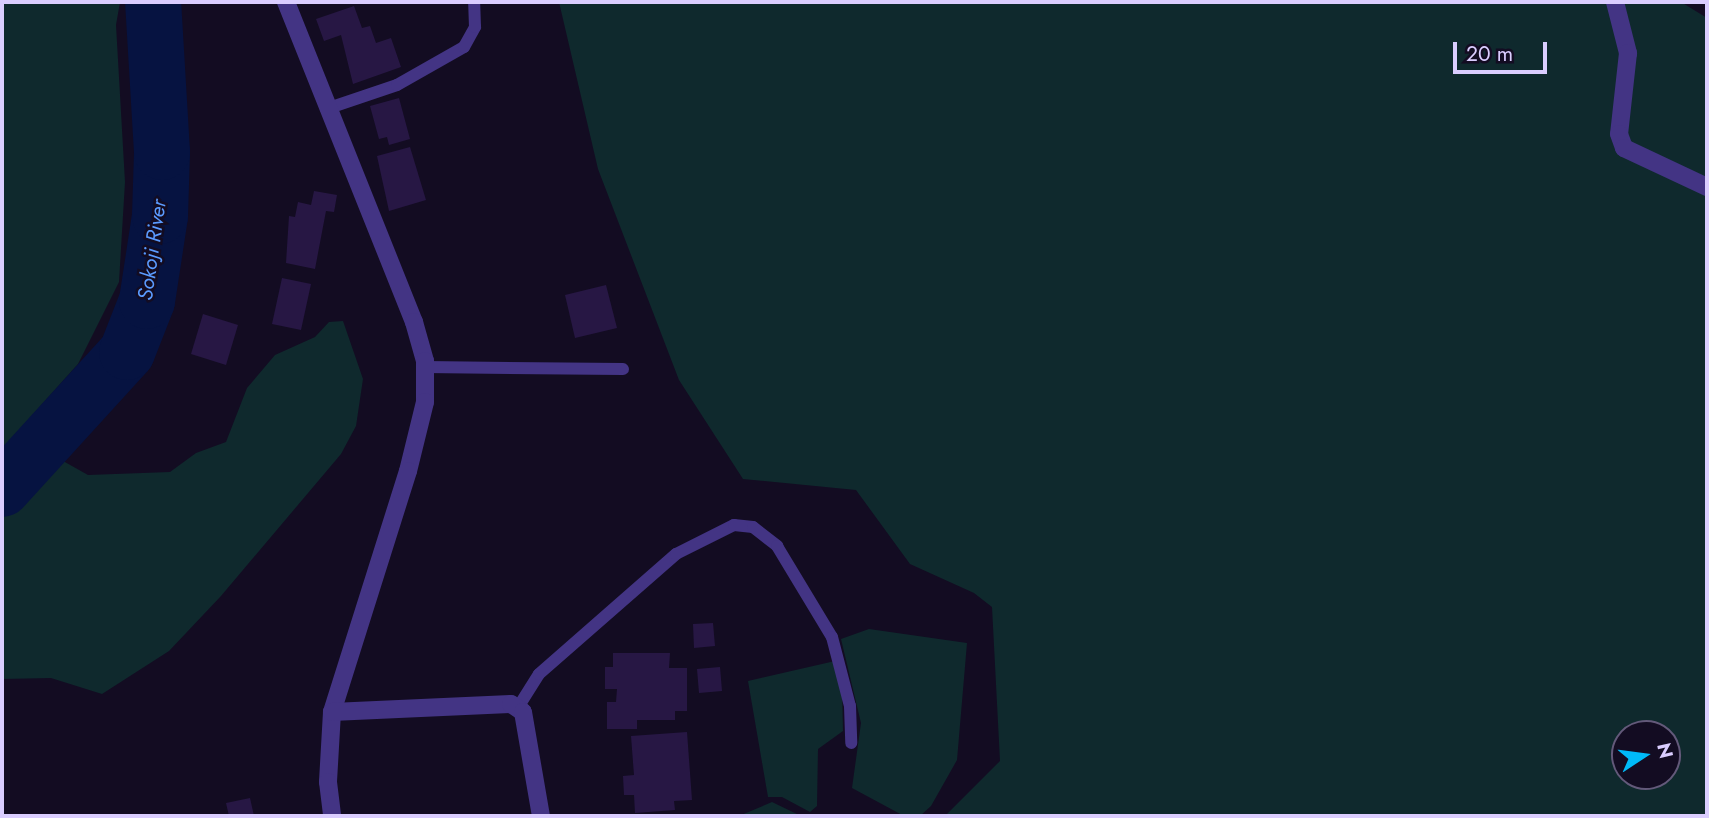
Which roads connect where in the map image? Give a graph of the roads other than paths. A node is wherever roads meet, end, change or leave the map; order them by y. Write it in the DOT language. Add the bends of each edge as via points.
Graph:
graph roads {
  1 [pos="286,2"];
  2 [pos="474,2"];
  3 [pos="1615,2"];
  4 [pos="326,109"];
  5 [pos="1707,187"];
  6 [pos="424,367"];
  7 [pos="623,369"];
  8 [pos="517,709"];
  9 [pos="332,712"];
  10 [pos="852,743"];
  11 [pos="332,816"];
  12 [pos="541,816"];
  1 -- 4 [label="street"];
  2 -- 4 [label="lane" via="475,27 464,47 397,85"];
  3 -- 5 [label="street" via="1628,53 1619,134 1624,148"];
  4 -- 6 [label="street" via="414,322"];
  6 -- 7 [label="lane"];
  6 -- 9 [label="street" via="425,402 408,471"];
  8 -- 9 [label="street" via="511,704"];
  8 -- 10 [label="lane" via="540,674 676,554 734,525 753,527 777,545 832,637 850,706"];
  8 -- 12 [label="street" via="523,712"];
  9 -- 11 [label="street" via="328,782"];
}
